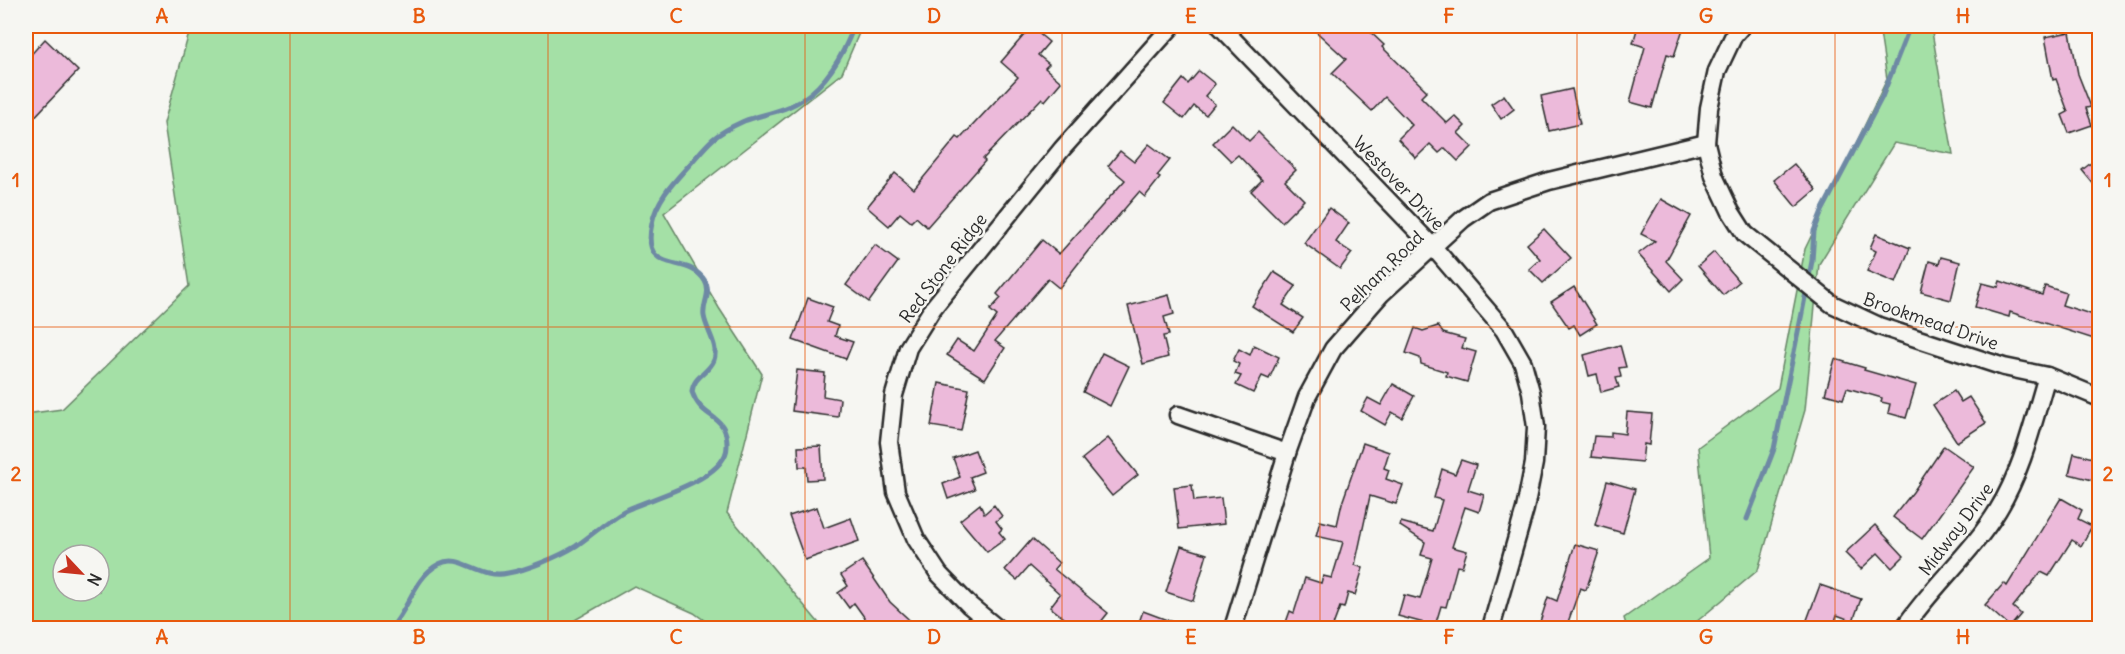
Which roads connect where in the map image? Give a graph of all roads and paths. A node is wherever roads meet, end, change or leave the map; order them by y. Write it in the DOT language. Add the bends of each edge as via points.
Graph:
graph roads {
  1 [pos="1172,26"];
  2 [pos="1220,26"];
  3 [pos="1742,26"];
  4 [pos="1706,143"];
  5 [pos="1434,248"];
  6 [pos="2047,376"];
  7 [pos="2100,398"];
  8 [pos="1178,415"];
  9 [pos="1287,453"];
  10 [pos="997,628"];
  11 [pos="1233,628"];
  12 [pos="1491,628"];
  13 [pos="1904,628"];
  1 -- 10 [label="street, Red Stone Ridge" via="1062,149 933,308 908,348 894,395 890,442 896,492 916,539 939,574"];
  2 -- 5 [label="street, Westover Drive"];
  3 -- 4 [label="street, Brookmead Drive" via="1734,34 1717,71"];
  4 -- 5 [label="street, Pelham Road" via="1549,181 1489,201 1463,219"];
  4 -- 6 [label="street, Brookmead Drive" via="1714,176 1745,234 1832,304 1879,326 2004,367"];
  5 -- 9 [label="street, Pelham Road" via="1381,294 1333,349 1307,397"];
  5 -- 12 [label="street, Westover Drive" via="1504,330 1523,363 1532,392 1536,427 1534,463"];
  6 -- 7 [label="street, Brookmead Drive"];
  6 -- 13 [label="street, Midway Drive" via="2018,473 1998,511"];
  8 -- 9 [label="street"];
  9 -- 11 [label="street, Pelham Road"];
}
